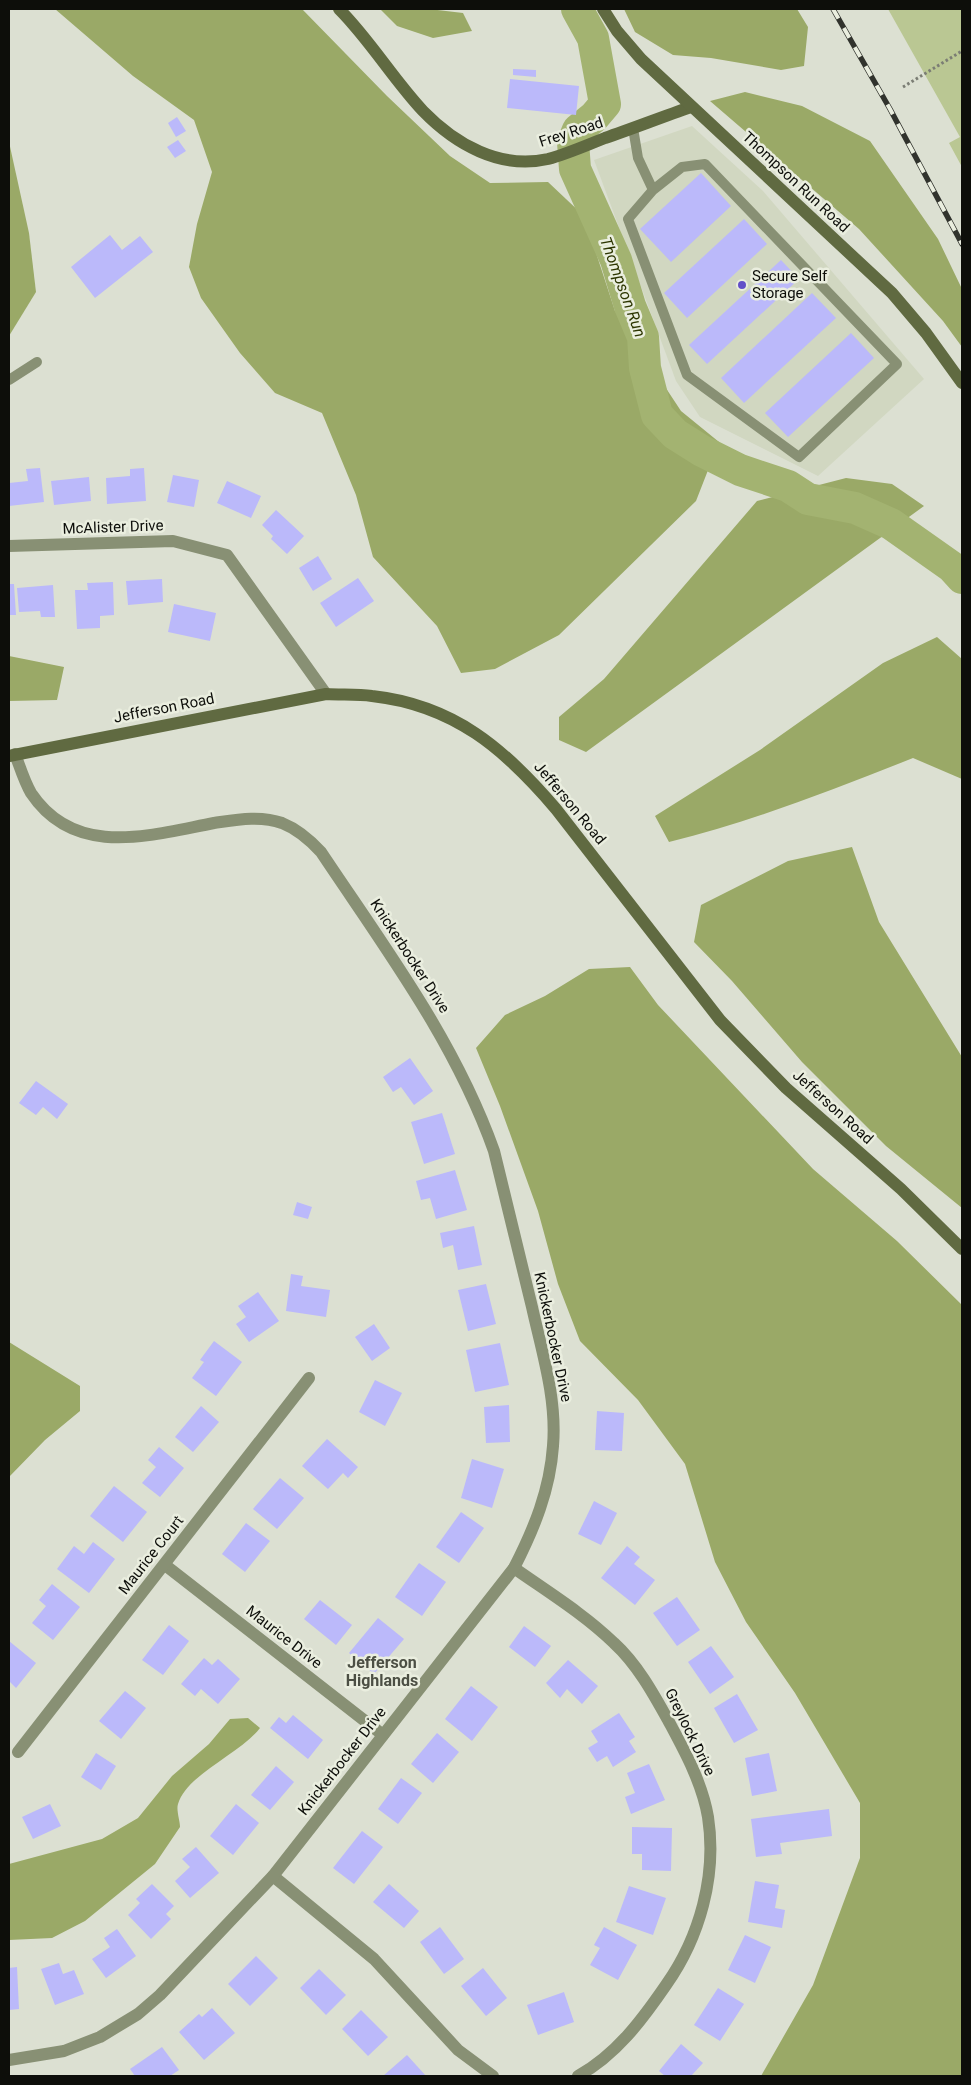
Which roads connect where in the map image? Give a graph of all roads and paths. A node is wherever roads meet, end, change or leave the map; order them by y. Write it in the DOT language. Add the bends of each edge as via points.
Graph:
graph roads {
  1 [pos="339,9"];
  2 [pos="603,9"];
  3 [pos="962,51"];
  4 [pos="903,87"];
  5 [pos="691,107"];
  6 [pos="633,128"];
  7 [pos="653,190"];
  8 [pos="37,362"];
  9 [pos="9,380"];
  10 [pos="962,383"];
  11 [pos="9,546"];
  12 [pos="326,694"];
  13 [pos="12,755"];
  14 [pos="962,1249"];
  15 [pos="309,1378"];
  16 [pos="164,1565"];
  17 [pos="514,1568"];
  18 [pos="383,1735"];
  19 [pos="18,1752"];
  20 [pos="273,1876"];
  21 [pos="9,2060"];
  22 [pos="492,2076"];
  23 [pos="578,2076"];
  1 -- 6 [label="street, Frey Road" via="422,110 468,148 494,157 548,159"];
  2 -- 5 [label="street, Thompson Run Road" via="617,32"];
  3 -- 4 [label="path"];
  5 -- 6 [label="street, Frey Road"];
  5 -- 10 [label="street, Thompson Run Road" via="892,293"];
  6 -- 7 [label="lane" via="638,158"];
  7 -- 7 [label="lane" via="628,219 688,375 799,457 897,364 705,164 682,168"];
  8 -- 9 [label="lane"];
  11 -- 12 [label="street, McAlister Drive" via="173,541 226,555"];
  12 -- 13 [label="street, Jefferson Road"];
  12 -- 14 [label="street, Jefferson Road" via="372,696 444,715 474,730 501,750 531,778 720,1020 786,1088 901,1189"];
  13 -- 17 [label="street, Knickerbocker Drive" via="39,803 64,824 95,836 130,838 250,819 267,819 291,827 321,852 431,1018 456,1062 494,1151 552,1402 553,1445 547,1485 536,1522"];
  15 -- 16 [label="street, Maurice Court"];
  16 -- 18 [label="street, Maurice Drive"];
  16 -- 19 [label="street, Maurice Court"];
  17 -- 18 [label="street, Knickerbocker Drive"];
  17 -- 23 [label="street, Greylock Drive" via="590,1622 626,1656 656,1697 678,1737 695,1774 709,1829 705,1896 675,1972 622,2041 596,2066"];
  18 -- 20 [label="street, Knickerbocker Drive"];
  20 -- 21 [label="street, Knickerbocker Drive" via="138,2014 81,2044 46,2055"];
  20 -- 22 [label="street" via="374,1959 458,2050"];
}
